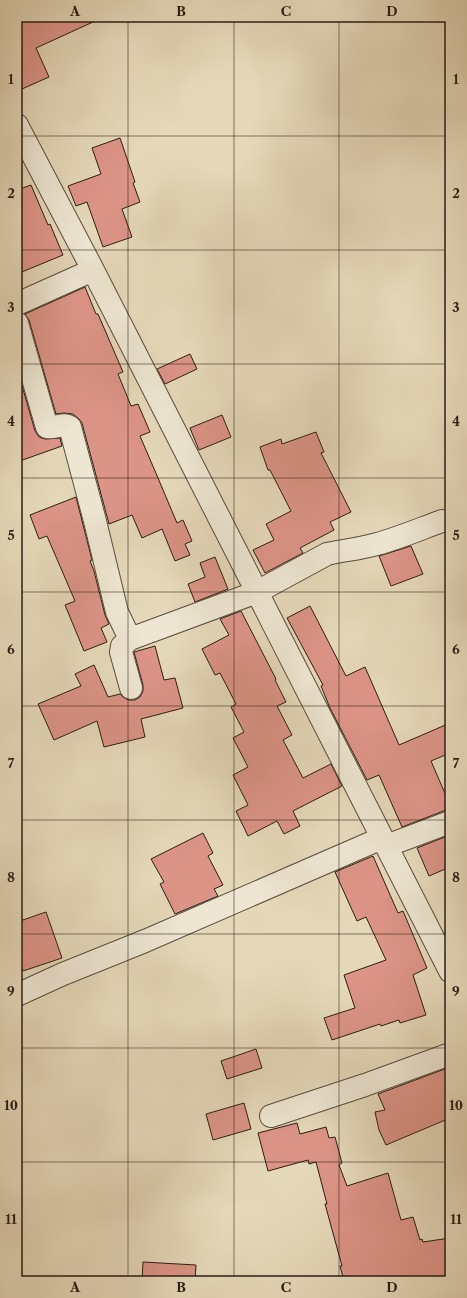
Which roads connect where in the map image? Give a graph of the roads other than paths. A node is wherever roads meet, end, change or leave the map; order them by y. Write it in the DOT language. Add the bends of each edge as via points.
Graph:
graph roads {
  1 [pos="17,125"];
  2 [pos="93,270"];
  3 [pos="17,304"];
  4 [pos="17,323"];
  5 [pos="442,521"];
  6 [pos="257,592"];
  7 [pos="130,639"];
  8 [pos="131,688"];
  9 [pos="450,822"];
  10 [pos="384,842"];
  11 [pos="450,971"];
  12 [pos="17,995"];
  13 [pos="450,1054"];
  14 [pos="271,1116"];
  1 -- 2 [label="street"];
  2 -- 3 [label="street"];
  2 -- 6 [label="street"];
  4 -- 7 [label="street" via="47,427 70,427 118,612"];
  5 -- 6 [label="street" via="379,544 328,554"];
  6 -- 7 [label="street"];
  6 -- 10 [label="street"];
  7 -- 8 [label="street" via="122,646 121,652"];
  9 -- 10 [label="street"];
  10 -- 11 [label="street"];
  10 -- 12 [label="street"];
  13 -- 14 [label="street"];
}
